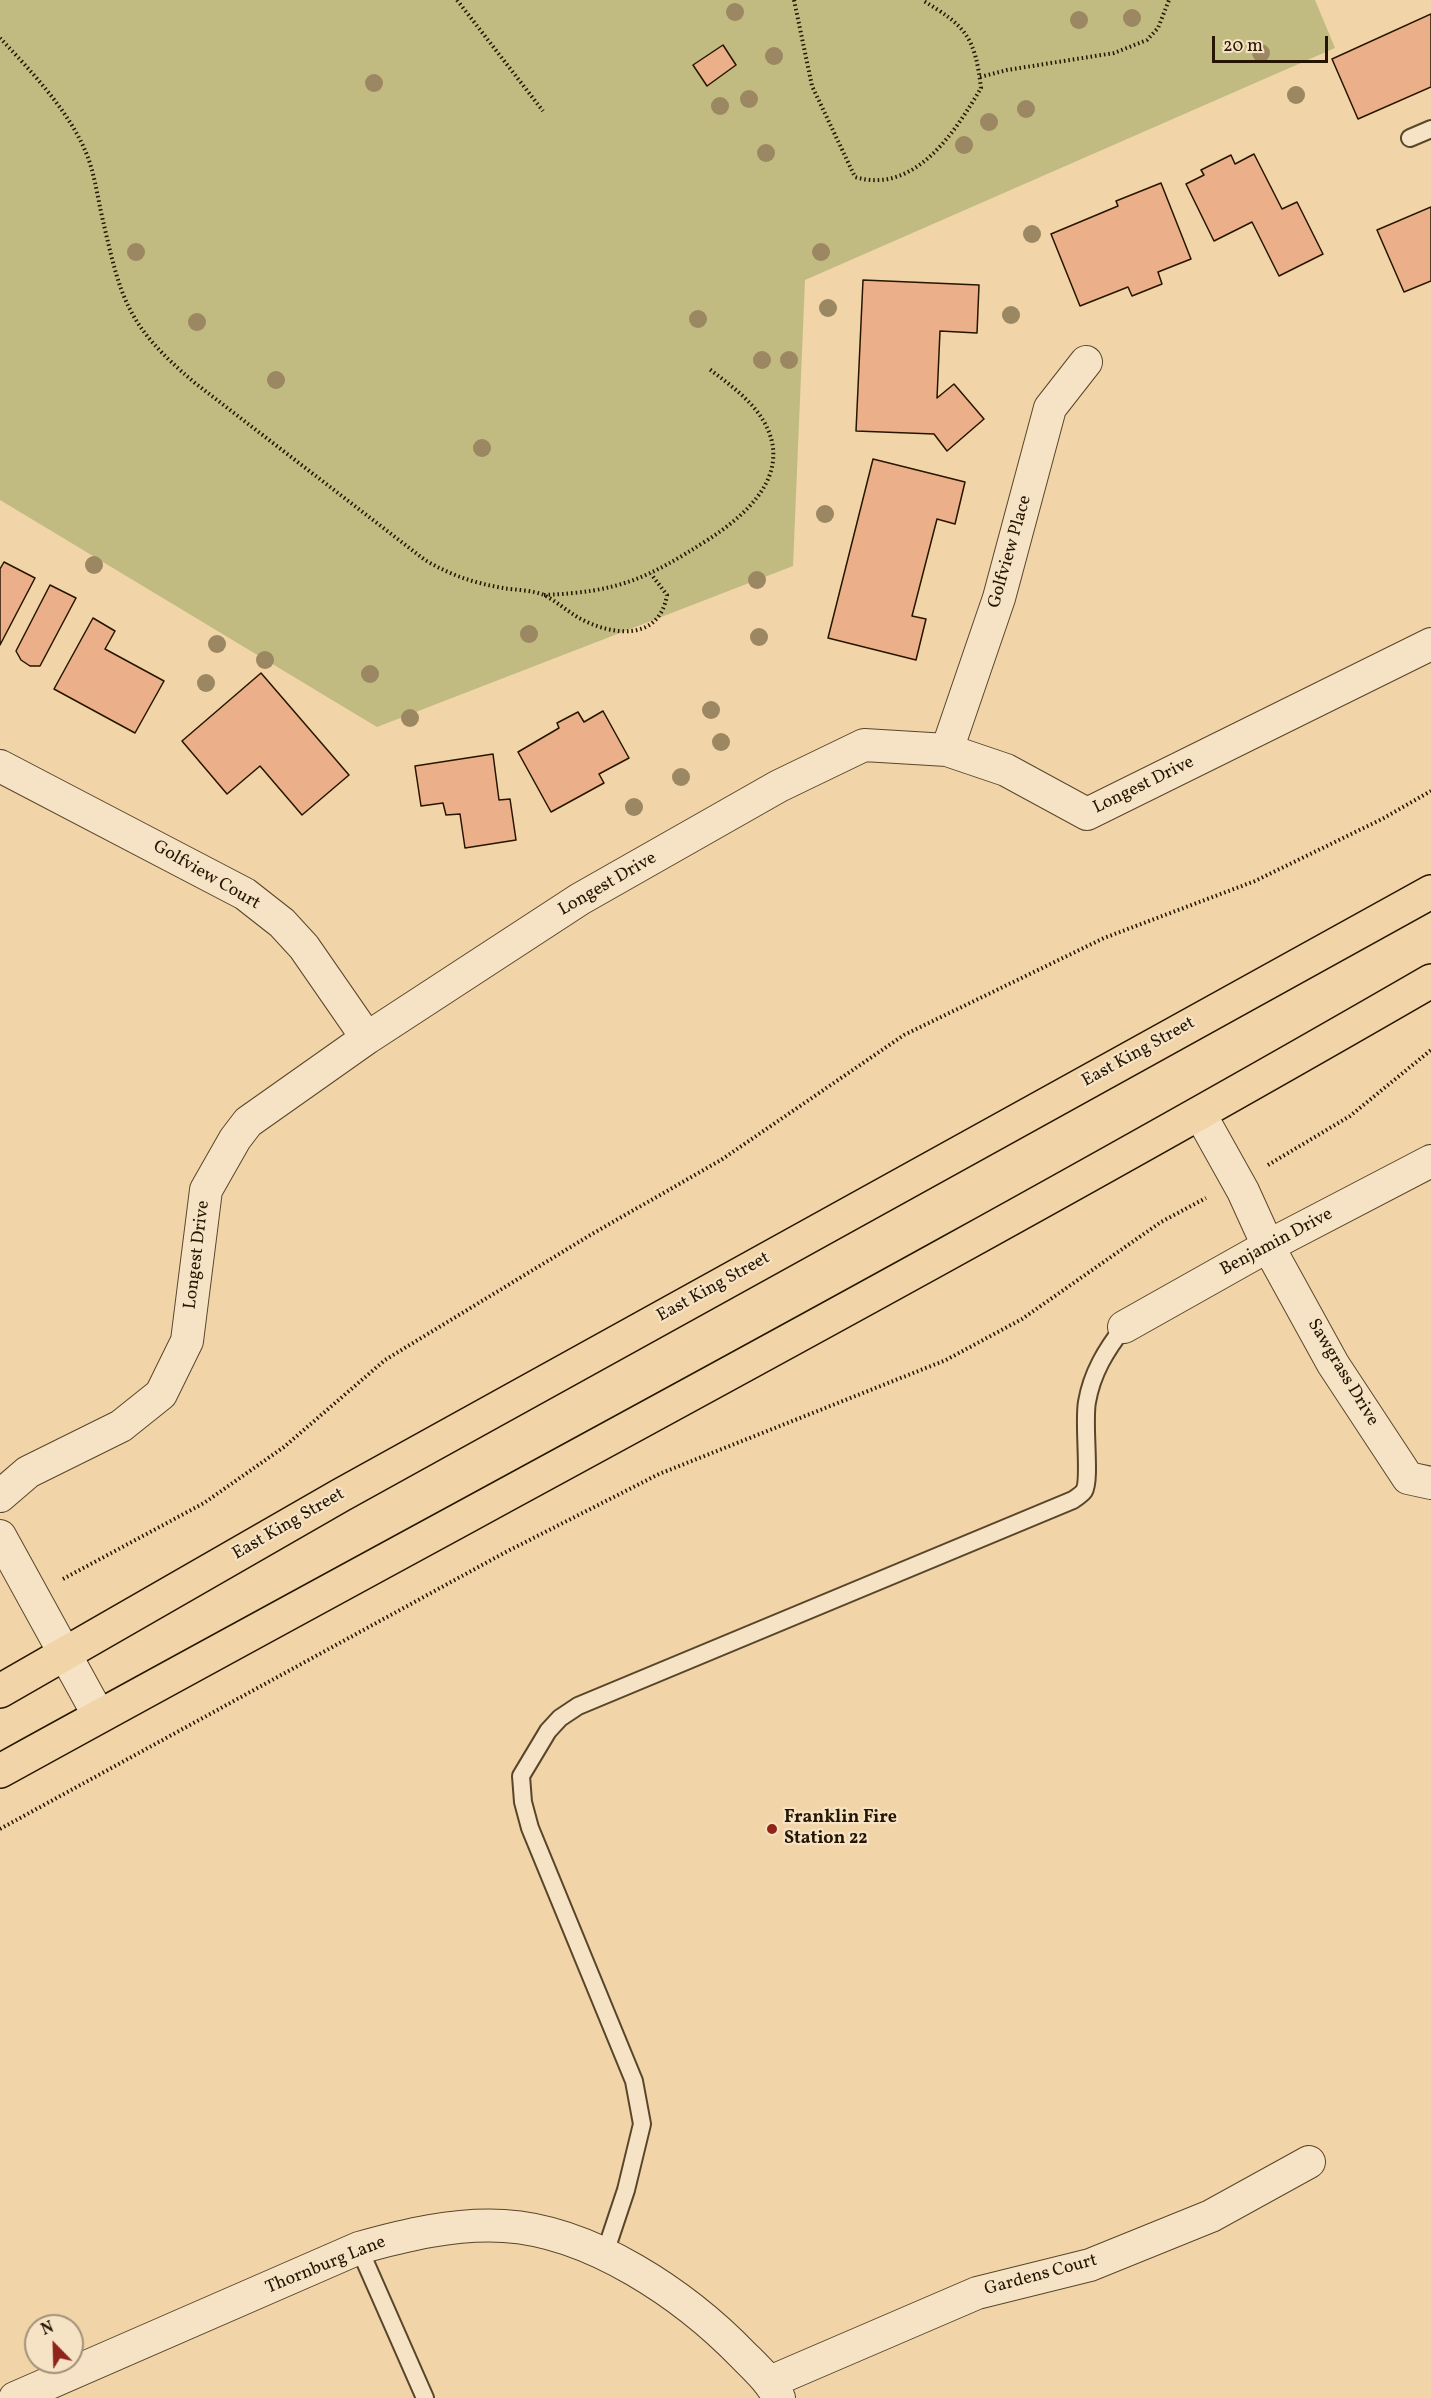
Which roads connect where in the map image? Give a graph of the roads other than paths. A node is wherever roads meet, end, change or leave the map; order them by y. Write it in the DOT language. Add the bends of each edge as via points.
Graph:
graph roads {
  1 [pos="1431,129"];
  2 [pos="1410,138"];
  3 [pos="1086,362"];
  4 [pos="1431,644"];
  5 [pos="947,750"];
  6 [pos="0,766"];
  7 [pos="1431,892"];
  8 [pos="1431,981"];
  9 [pos="367,1038"];
  10 [pos="1200,1114"];
  11 [pos="1431,1161"];
  12 [pos="1268,1246"];
  13 [pos="1124,1327"];
  14 [pos="1431,1483"];
  15 [pos="0,1496"];
  16 [pos="0,1536"];
  17 [pos="65,1653"];
  18 [pos="0,1691"];
  19 [pos="99,1716"];
  20 [pos="0,1771"];
  21 [pos="1309,2162"];
  22 [pos="359,2248"];
  23 [pos="604,2256"];
  24 [pos="774,2390"];
  25 [pos="15,2398"];
  26 [pos="425,2398"];
  1 -- 2 [label="lane"];
  3 -- 5 [label="street, Golfview Place" via="1050,408 999,598"];
  4 -- 5 [label="street, Longest Drive" via="1087,814 1006,770"];
  5 -- 9 [label="street, Longest Drive" via="864,745 779,786 580,899"];
  6 -- 9 [label="street, Golfview Court" via="245,894 282,923 304,947"];
  7 -- 17 [label="main road, East King Street" via="351,1489"];
  8 -- 10 [label="main road"];
  9 -- 15 [label="street, Longest Drive" via="248,1122 235,1139 206,1190 187,1341 161,1394 121,1426 28,1472"];
  10 -- 12 [label="street"];
  10 -- 19 [label="main road"];
  11 -- 12 [label="street, Benjamin Drive"];
  12 -- 13 [label="street, Benjamin Drive"];
  12 -- 14 [label="street, Sawgrass Drive" via="1333,1364 1408,1478"];
  13 -- 23 [label="lane" via="1102,1356 1087,1401 1084,1429 1088,1476 1084,1491 1073,1500 578,1706 548,1731 522,1776 530,1828 634,2080 642,2124"];
  16 -- 17 [label="street"];
  17 -- 18 [label="main road, East King Street"];
  17 -- 19 [label="street"];
  19 -- 20 [label="main road"];
  21 -- 24 [label="street, Gardens Court" via="1211,2216 1090,2265 977,2294"];
  22 -- 23 [label="street, Thornburg Lane" via="408,2235 504,2226 570,2239"];
  22 -- 25 [label="street, Thornburg Lane"];
  22 -- 26 [label="lane"];
  23 -- 24 [label="street, Thornburg Lane" via="652,2279 702,2316 723,2333"];
}
